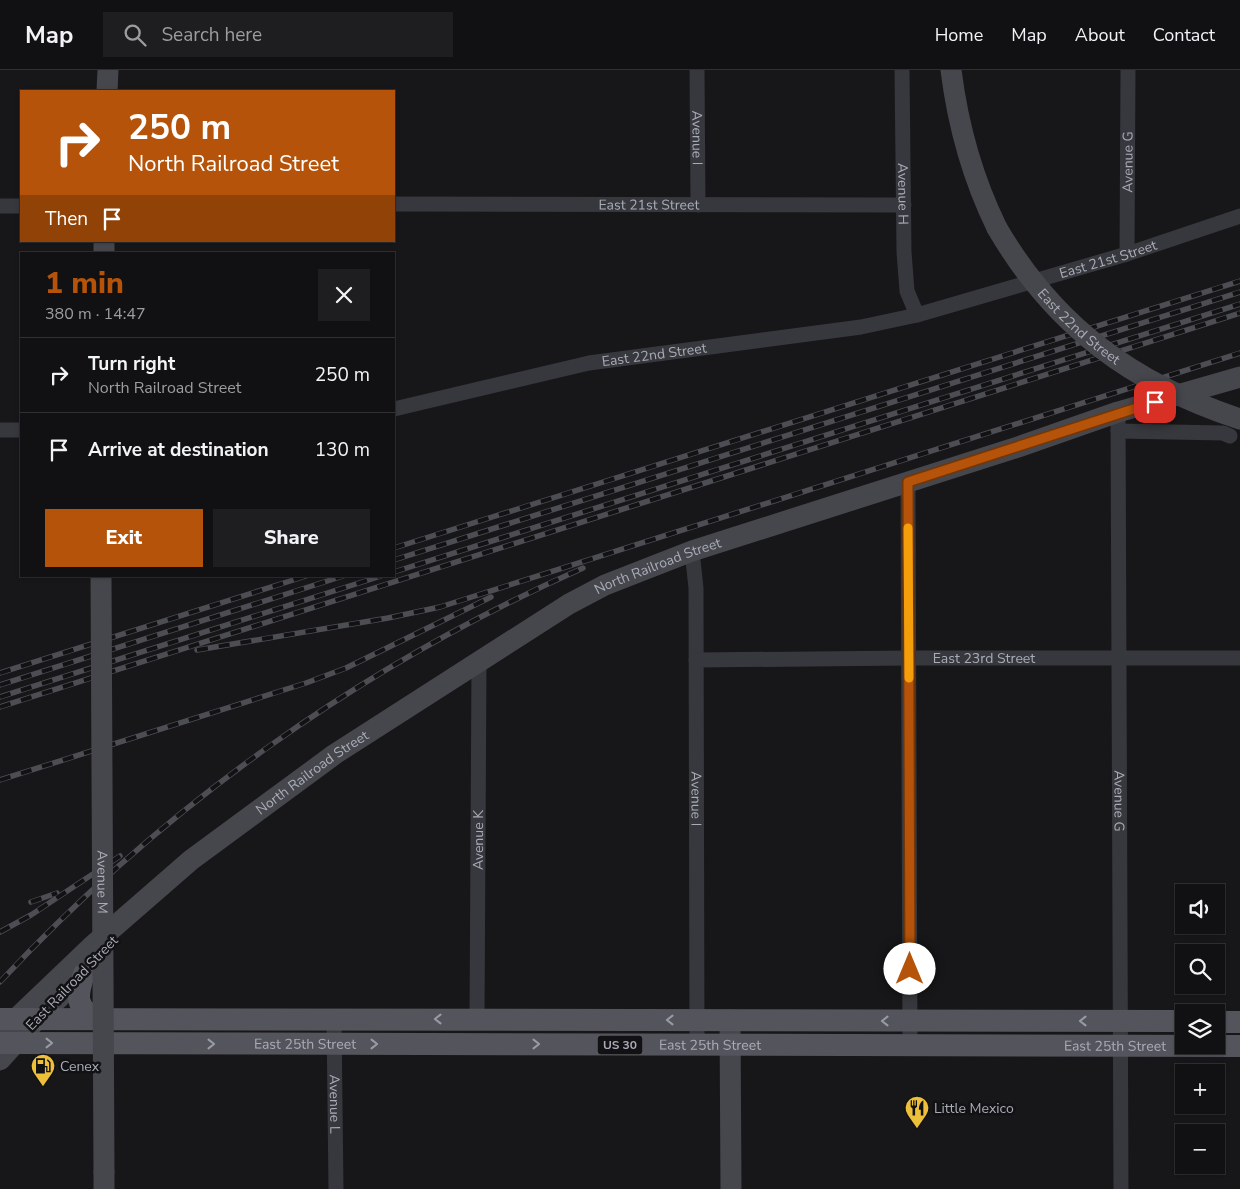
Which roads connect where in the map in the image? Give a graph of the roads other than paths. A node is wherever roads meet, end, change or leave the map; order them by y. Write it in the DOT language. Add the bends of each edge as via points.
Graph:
graph roads {
  1 [pos="108,70"];
  2 [pos="697,70"];
  3 [pos="902,70"];
  4 [pos="951,70"];
  5 [pos="1128,70"];
  6 [pos="107,90"];
  7 [pos="395,204"];
  8 [pos="698,205"];
  9 [pos="904,205"];
  10 [pos="0,206"];
  11 [pos="20,206"];
  12 [pos="1240,216"];
  13 [pos="1127,254"];
  14 [pos="918,315"];
  15 [pos="1240,377"];
  16 [pos="395,408"];
  17 [pos="1118,422"];
  18 [pos="1235,427"];
  19 [pos="0,430"];
  20 [pos="20,430"];
  21 [pos="908,482"];
  22 [pos="692,551"];
  23 [pos="101,577"];
  24 [pos="1118,657"];
  25 [pos="909,658"];
  26 [pos="1240,658"];
  27 [pos="696,660"];
  28 [pos="479,661"];
  29 [pos="147,897"];
  30 [pos="84,974"];
  31 [pos="38,1018"];
  32 [pos="97,1018"];
  33 [pos="334,1019"];
  34 [pos="477,1020"];
  35 [pos="697,1020"];
  36 [pos="730,1020"];
  37 [pos="1120,1021"];
  38 [pos="1175,1021"];
  39 [pos="910,1022"];
  40 [pos="1225,1022"];
  41 [pos="1240,1022"];
  42 [pos="6,1032"];
  43 [pos="334,1044"];
  44 [pos="697,1045"];
  45 [pos="730,1045"];
  46 [pos="910,1046"];
  47 [pos="1120,1046"];
  48 [pos="1240,1046"];
  49 [pos="0,1060"];
  50 [pos="104,1181"];
  51 [pos="336,1189"];
  52 [pos="731,1189"];
  53 [pos="1121,1189"];
  1 -- 6 [label="main road"];
  2 -- 8 [label="street, Avenue I"];
  3 -- 9 [label="street, Avenue H"];
  4 -- 18 [label="main road, East 22nd Street, bridge" via="955,104 969,163 982,196 1015,258 1046,299 1108,355"];
  5 -- 13 [label="street, Avenue G"];
  7 -- 8 [label="street, East 21st Street"];
  8 -- 9 [label="street, East 21st Street"];
  9 -- 14 [label="street, Avenue H" via="907,291"];
  10 -- 11 [label="street"];
  12 -- 13 [label="street, East 21st Street"];
  13 -- 14 [label="street, East 21st Street"];
  14 -- 16 [label="street, East 22nd Street" via="861,327 589,363"];
  15 -- 17 [label="main road, North Railroad Street"];
  17 -- 18 [label="street, East 22nd Street" via="1223,433"];
  17 -- 21 [label="main road, North Railroad Street"];
  17 -- 24 [label="street, Avenue G"];
  19 -- 20 [label="street"];
  21 -- 22 [label="main road, North Railroad Street"];
  21 -- 25 [label="street"];
  22 -- 27 [label="street, Avenue I" via="696,588"];
  22 -- 28 [label="main road, North Railroad Street" via="605,585"];
  23 -- 50 [label="main road, Avenue M, bridge"];
  24 -- 25 [label="street, East 23rd Street"];
  24 -- 26 [label="street, East 23rd Street"];
  24 -- 37 [label="street, Avenue G"];
  25 -- 27 [label="street, East 23rd Street"];
  25 -- 39 [label="street"];
  27 -- 35 [label="street, Avenue I"];
  28 -- 29 [label="main road, North Railroad Street" via="336,754 190,860"];
  28 -- 34 [label="street, Avenue K"];
  29 -- 30 [label="main road, East Railroad Street" via="114,942"];
  29 -- 42 [label="main road, East Railroad Street"];
  30 -- 31 [label="main road, East Railroad Street"];
  30 -- 32 [label="main road" via="78,993 79,1002 87,1013"];
  31 -- 32 [label="main road, East 25th Street / US 30"];
  31 -- 42 [label="main road, East 25th Street / US 30"];
  32 -- 33 [label="main road, East 25th Street / US 30"];
  34 -- 33 [label="main road, East 25th Street / US 30, one-way"];
  33 -- 43 [label="street, Avenue L"];
  35 -- 34 [label="main road, East 25th Street / US 30, one-way"];
  35 -- 36 [label="main road, East 25th Street / US 30"];
  35 -- 44 [label="street, Avenue I"];
  39 -- 36 [label="main road, East 25th Street / US 30, one-way"];
  36 -- 45 [label="main road"];
  37 -- 38 [label="main road, East 25th Street / US 30"];
  37 -- 39 [label="main road, East 25th Street / US 30, one-way"];
  37 -- 47 [label="street, Avenue G"];
  39 -- 46 [label="street"];
  40 -- 41 [label="main road"];
  42 -- 43 [label="main road, East 25th Street / US 30, one-way"];
  42 -- 49 [label="main road, East Railroad Street"];
  43 -- 44 [label="main road, East 25th Street / US 30, one-way"];
  43 -- 51 [label="street, Avenue L"];
  44 -- 45 [label="main road, East 25th Street / US 30"];
  45 -- 46 [label="main road, East 25th Street / US 30"];
  45 -- 52 [label="main road"];
  46 -- 47 [label="main road, East 25th Street / US 30"];
  47 -- 48 [label="main road, East 25th Street / US 30"];
  47 -- 53 [label="street, Avenue G"];
}
